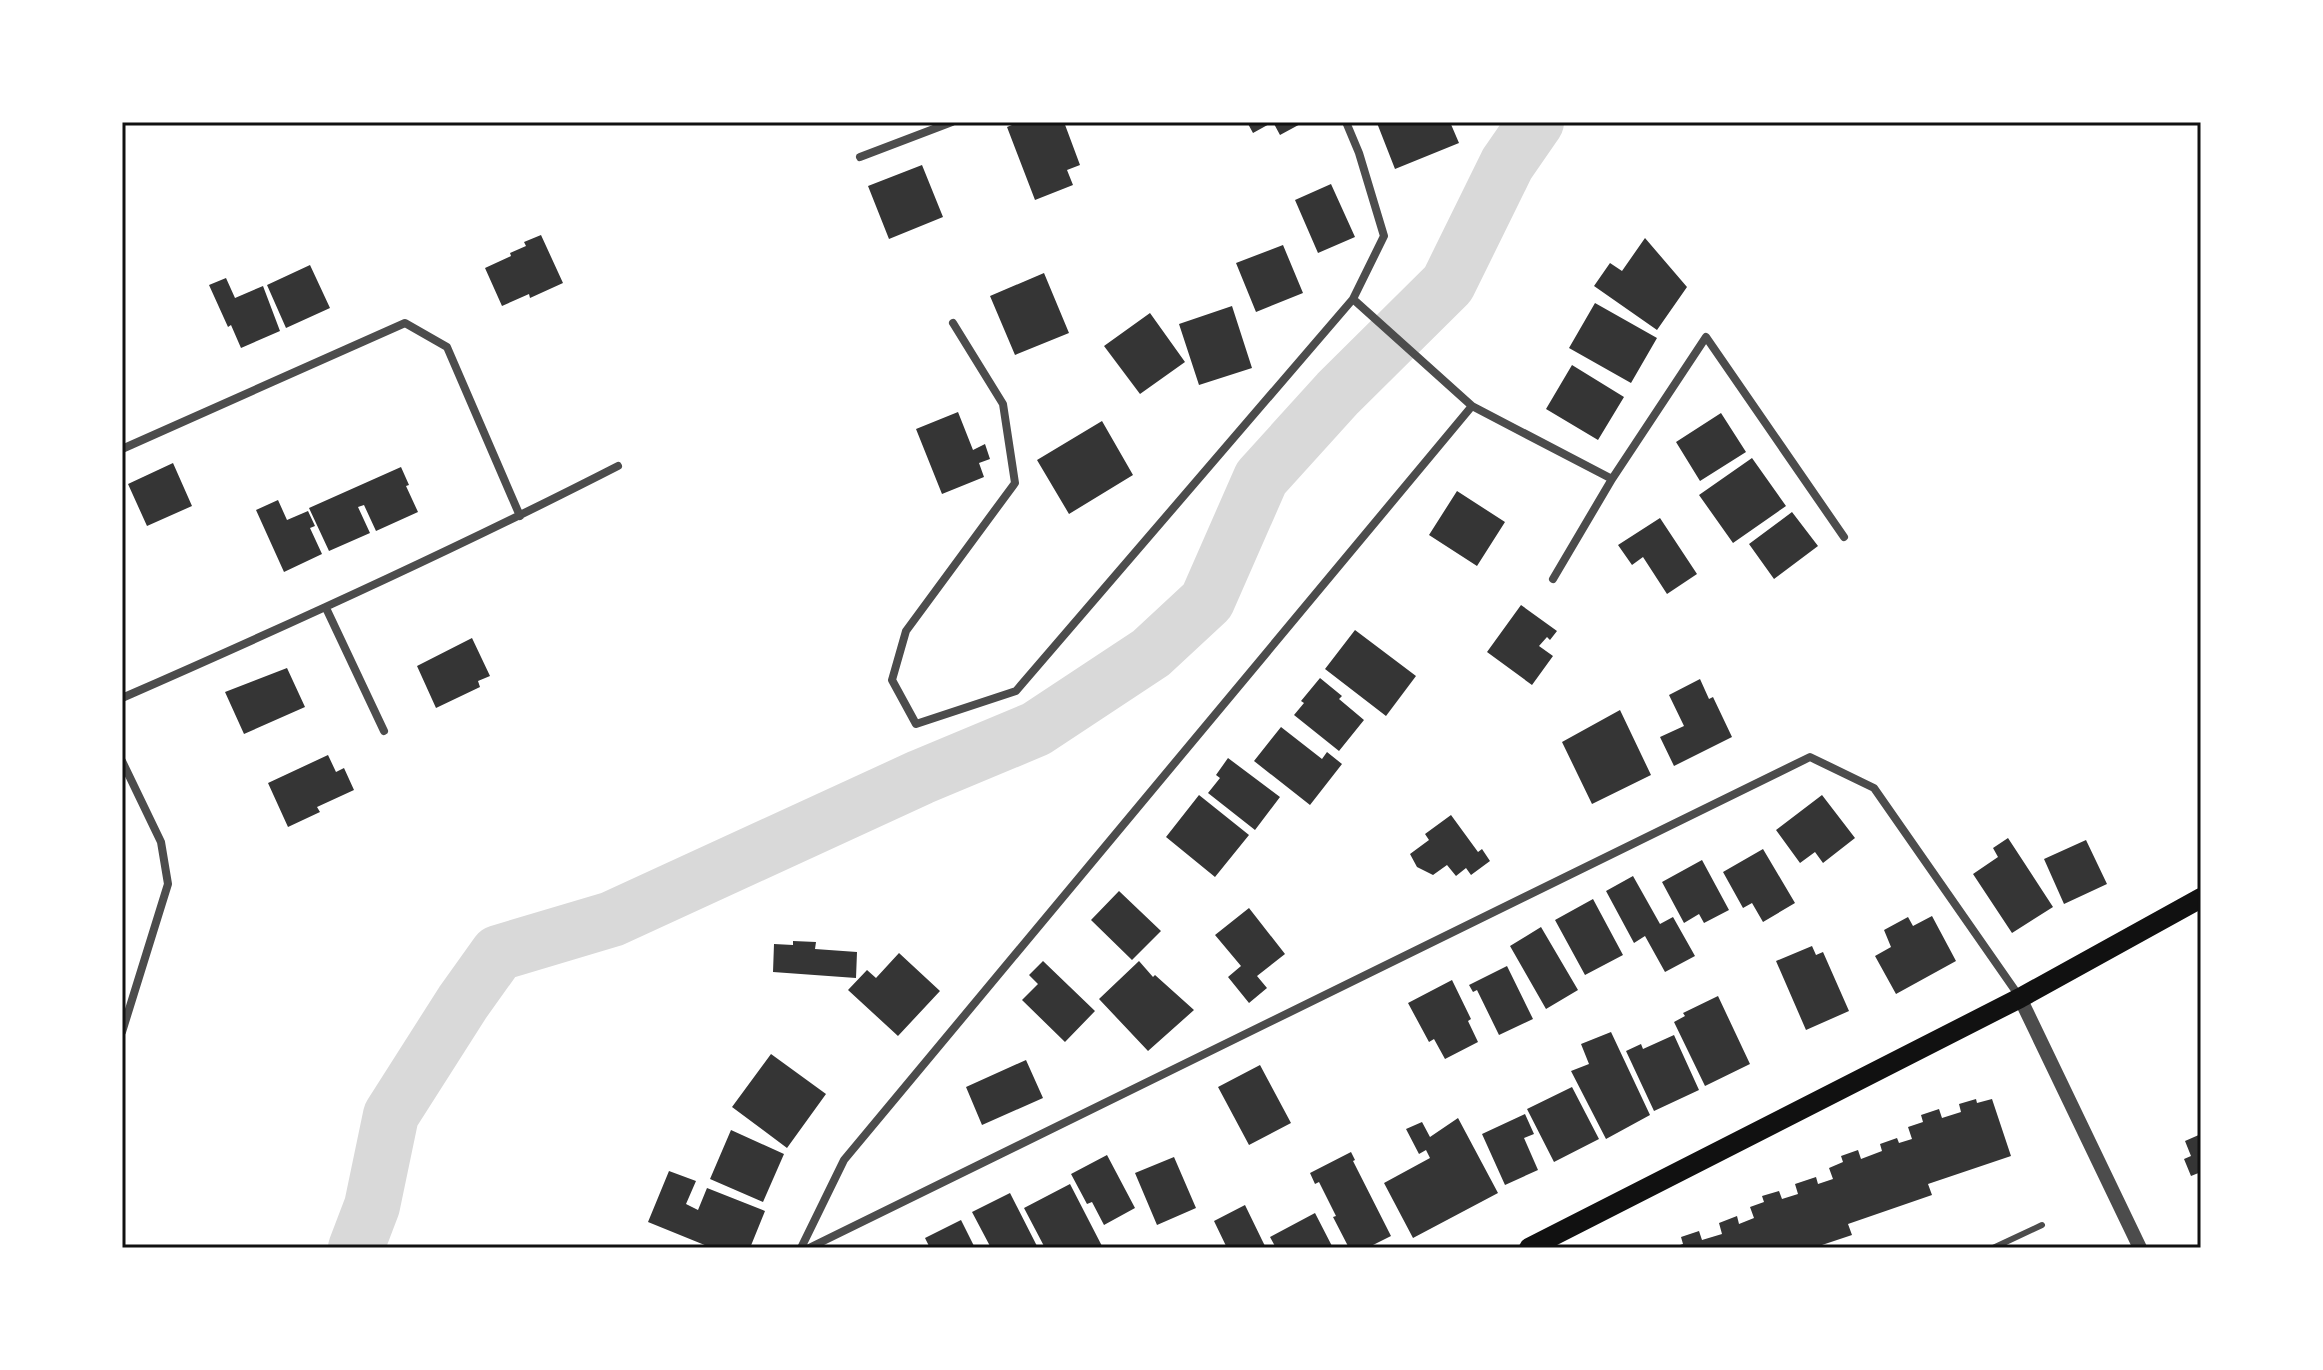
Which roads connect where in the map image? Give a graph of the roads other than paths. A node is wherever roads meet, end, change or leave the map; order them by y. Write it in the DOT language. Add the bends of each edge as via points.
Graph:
graph roads {
  1 [pos="952,122"];
  2 [pos="1346,122"];
  3 [pos="860,157"];
  4 [pos="1353,299"];
  5 [pos="953,323"];
  6 [pos="1472,406"];
  7 [pos="122,449"];
  8 [pos="618,466"];
  9 [pos="1612,479"];
  10 [pos="520,516"];
  11 [pos="1844,537"];
  12 [pos="1553,579"];
  13 [pos="326,608"];
  14 [pos="122,698"];
  15 [pos="384,731"];
  16 [pos="122,761"];
  17 [pos="2201,898"];
  18 [pos="2020,998"];
  19 [pos="122,1032"];
  20 [pos="2042,1225"];
  21 [pos="801,1248"];
  22 [pos="809,1248"];
  23 [pos="1529,1248"];
  24 [pos="1993,1248"];
  25 [pos="2140,1248"];
  1 -- 3 [label="street"];
  2 -- 4 [label="street" via="1384,236"];
  4 -- 5 [label="street" via="1016,691 916,724 892,680 906,631 1015,483 1003,404"];
  4 -- 6 [label="street"];
  6 -- 9 [label="street"];
  6 -- 21 [label="street" via="844,1160"];
  7 -- 10 [label="street" via="405,323 447,347"];
  8 -- 10 [label="street"];
  9 -- 11 [label="street" via="1706,337"];
  9 -- 12 [label="street"];
  10 -- 13 [label="street"];
  13 -- 14 [label="street"];
  13 -- 15 [label="street"];
  16 -- 19 [label="street" via="161,842 168,884"];
  17 -- 18 [label="main road"];
  18 -- 22 [label="street" via="1874,788 1810,757"];
  18 -- 23 [label="main road"];
  18 -- 25 [label="street"];
  20 -- 24 [label="lane"];
}
